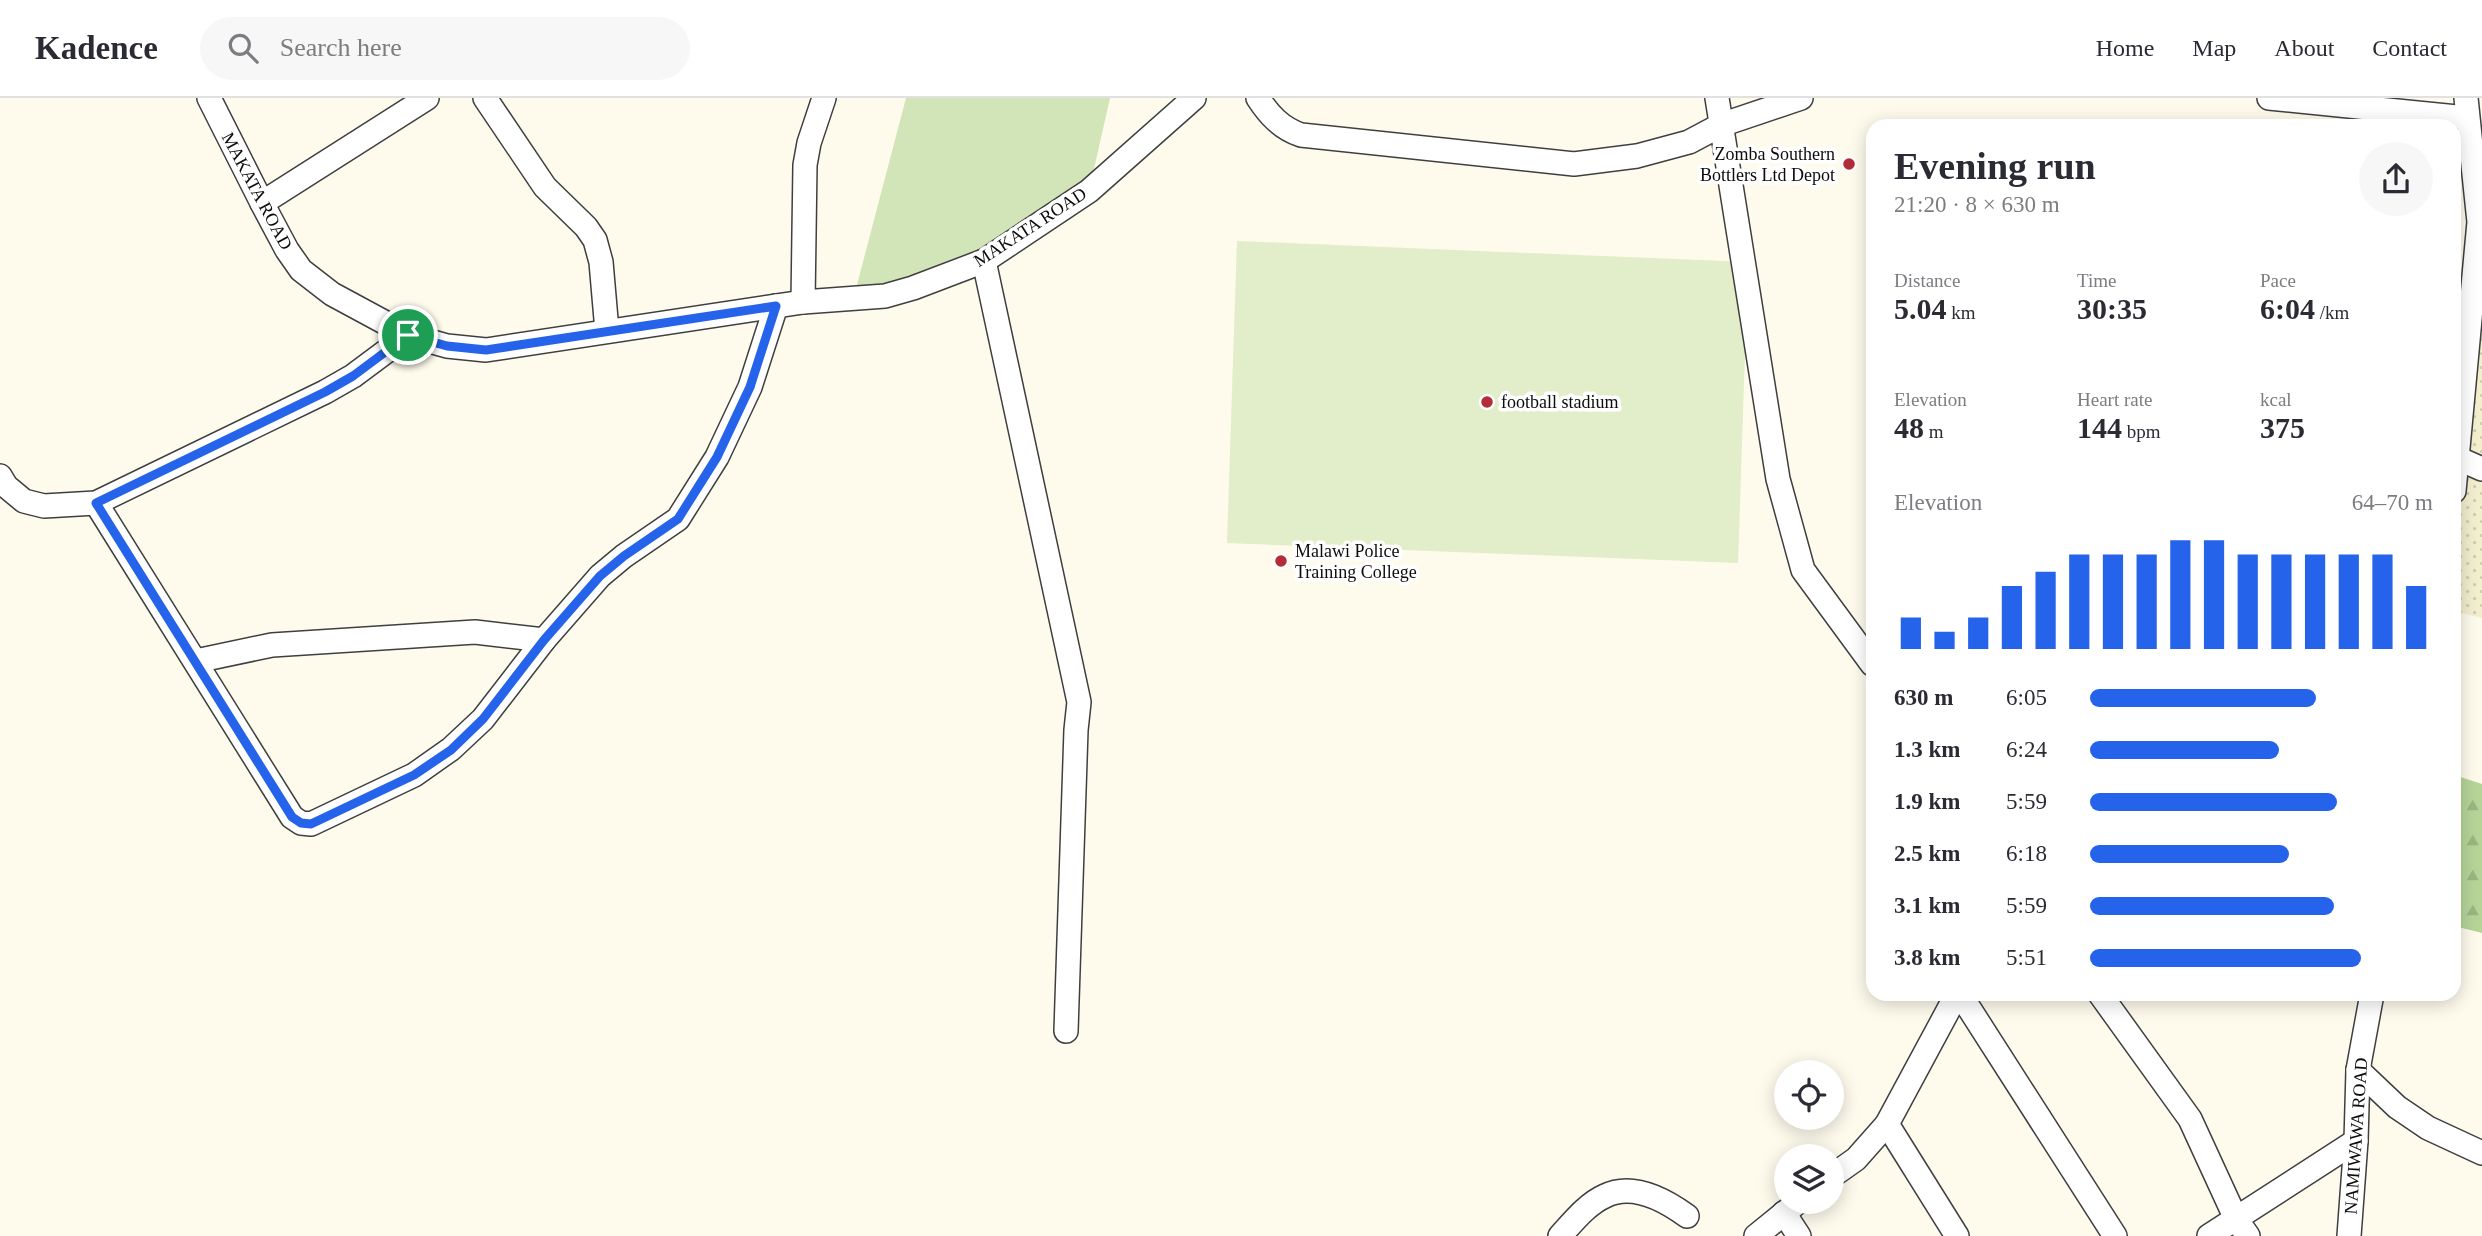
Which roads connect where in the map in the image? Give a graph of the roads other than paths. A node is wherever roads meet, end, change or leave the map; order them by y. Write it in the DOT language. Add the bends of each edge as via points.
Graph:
graph roads {
  1 [pos="209,98"];
  2 [pos="427,98"];
  3 [pos="485,98"];
  4 [pos="824,98"];
  5 [pos="1194,98"];
  6 [pos="1258,98"];
  7 [pos="1717,98"];
  8 [pos="1801,98"];
  9 [pos="2269,98"];
  10 [pos="2467,108"];
  11 [pos="1721,125"];
  12 [pos="261,203"];
  13 [pos="984,261"];
  14 [pos="803,302"];
  15 [pos="776,306"];
  16 [pos="607,331"];
  17 [pos="408,335"];
  18 [pos="2461,415"];
  19 [pos="2461,460"];
  20 [pos="2482,469"];
  21 [pos="0,476"];
  22 [pos="96,503"];
  23 [pos="544,640"];
  24 [pos="1866,656"];
  25 [pos="197,662"];
  26 [pos="1955,1001"];
  27 [pos="1964,1001"];
  28 [pos="2105,1001"];
  29 [pos="2371,1001"];
  30 [pos="1066,1031"];
  31 [pos="2358,1070"];
  32 [pos="1887,1124"];
  33 [pos="2356,1141"];
  34 [pos="2482,1153"];
  35 [pos="1844,1168"];
  36 [pos="1784,1214"];
  37 [pos="1793,1214"];
  38 [pos="1687,1216"];
  39 [pos="2242,1227"];
  40 [pos="1560,1236"];
  41 [pos="1756,1236"];
  42 [pos="1799,1236"];
  43 [pos="1958,1236"];
  44 [pos="2115,1236"];
  45 [pos="2209,1236"];
  46 [pos="2348,1236"];
  1 -- 12 [label="street, MAKATA ROAD"];
  2 -- 12 [label="street"];
  3 -- 16 [label="street" via="545,187 595,240"];
  4 -- 14 [label="street" via="806,165"];
  5 -- 13 [label="street, MAKATA ROAD" via="1088,191"];
  6 -- 11 [label="street" via="1278,123 1301,135 1574,164 1637,156 1689,142"];
  7 -- 11 [label="street"];
  8 -- 11 [label="street"];
  9 -- 10 [label="street"];
  10 -- 18 [label="street" via="2479,222"];
  11 -- 24 [label="street" via="1778,479 1803,570"];
  12 -- 17 [label="street, MAKATA ROAD" via="301,270 332,294"];
  13 -- 14 [label="street, MAKATA ROAD" via="885,296"];
  13 -- 30 [label="street" via="1079,702"];
  14 -- 15 [label="street, MAKATA ROAD"];
  15 -- 16 [label="street, MAKATA ROAD"];
  15 -- 23 [label="street" via="750,387 696,494 678,519 600,576"];
  16 -- 17 [label="street, MAKATA ROAD" via="486,350"];
  17 -- 22 [label="street" via="325,392"];
  19 -- 20 [label="street"];
  21 -- 22 [label="street" via="24,500 44,506"];
  22 -- 25 [label="street"];
  23 -- 25 [label="street" via="475,632 272,645"];
  23 -- 25 [label="street" via="483,719 451,750 414,775 311,824 292,817"];
  26 -- 32 [label="street"];
  27 -- 44 [label="street"];
  28 -- 39 [label="street" via="2190,1119"];
  29 -- 31 [label="street, NAMIWAWA ROAD"];
  31 -- 33 [label="street, NAMIWAWA ROAD"];
  31 -- 34 [label="street" via="2407,1114"];
  32 -- 35 [label="street"];
  32 -- 43 [label="street"];
  33 -- 39 [label="street"];
  33 -- 46 [label="street, NAMIWAWA ROAD"];
  36 -- 41 [label="street"];
  37 -- 42 [label="street"];
  38 -- 40 [label="street" via="1649,1194 1606,1195"];
  39 -- 45 [label="street"];
}
